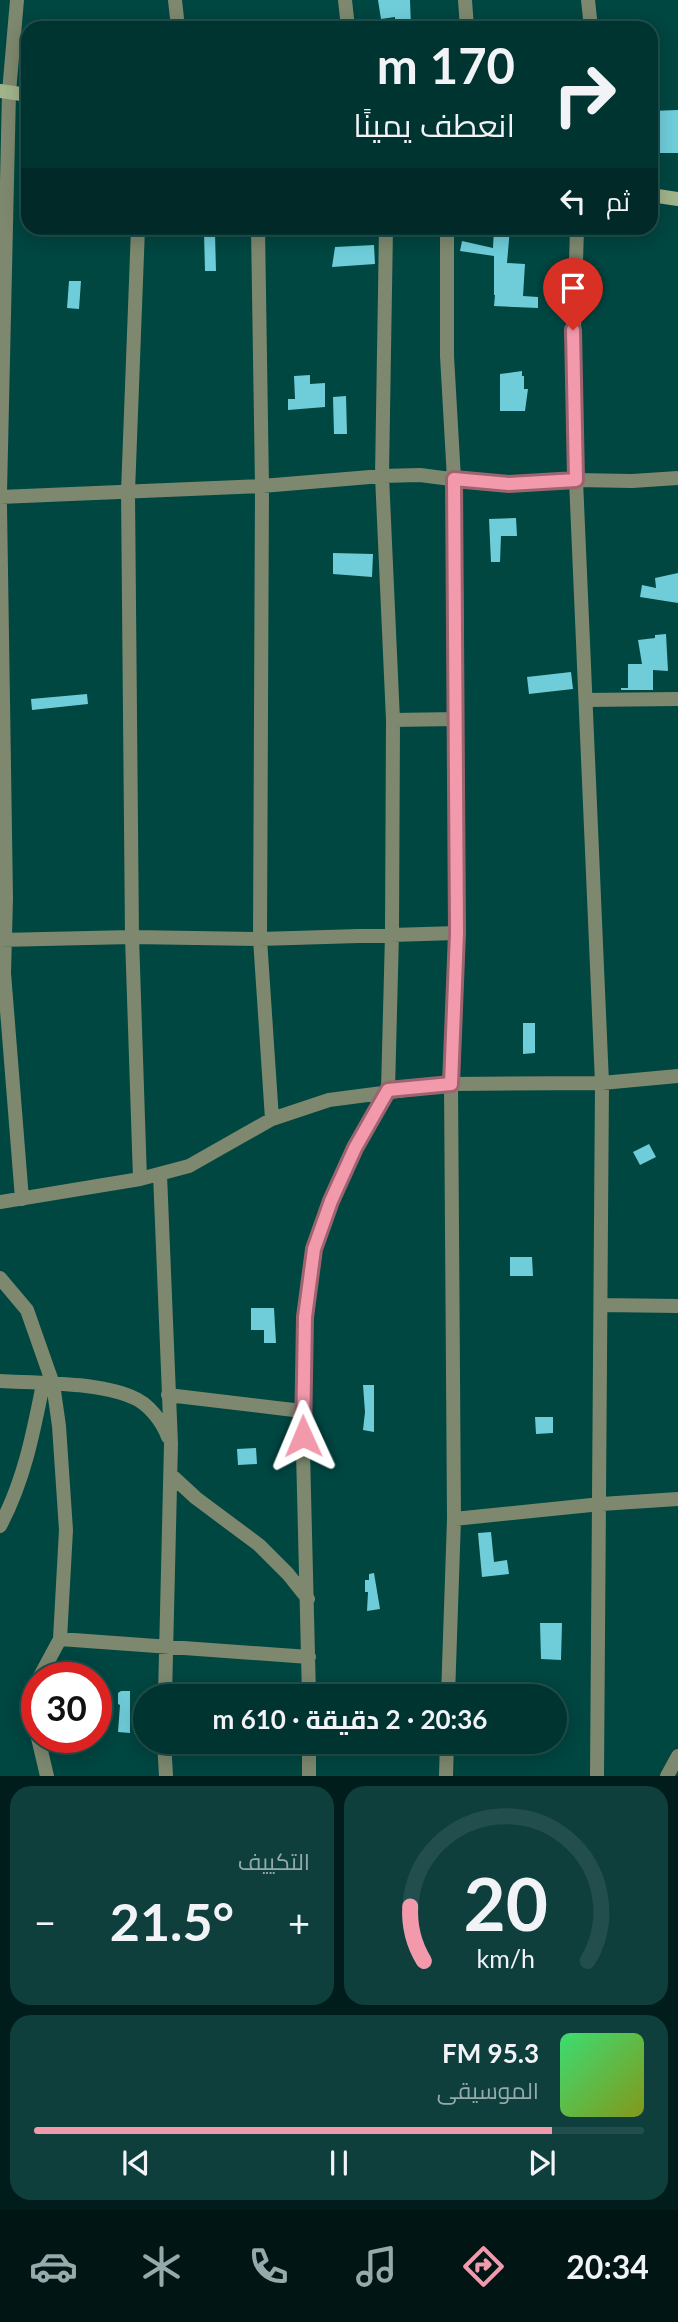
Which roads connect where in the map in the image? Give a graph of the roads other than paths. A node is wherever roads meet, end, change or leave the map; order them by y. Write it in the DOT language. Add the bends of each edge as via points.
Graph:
graph roads {
  1 [pos="17,0"];
  2 [pos="175,0"];
  3 [pos="345,0"];
  4 [pos="466,0"];
  5 [pos="588,0"];
  6 [pos="177,21"];
  7 [pos="347,21"];
  8 [pos="467,21"];
  9 [pos="590,21"];
  10 [pos="5,91"];
  11 [pos="658,196"];
  12 [pos="678,199"];
  13 [pos="138,235"];
  14 [pos="258,235"];
  15 [pos="386,235"];
  16 [pos="447,235"];
  17 [pos="577,235"];
  18 [pos="383,476"];
  19 [pos="678,478"];
  20 [pos="454,479"];
  21 [pos="576,480"];
  22 [pos="262,486"];
  23 [pos="128,492"];
  24 [pos="0,495"];
  25 [pos="0,505"];
  26 [pos="678,699"];
  27 [pos="586,700"];
  28 [pos="457,719"];
  29 [pos="393,720"];
  30 [pos="457,933"];
  31 [pos="392,934"];
  32 [pos="132,937"];
  33 [pos="260,939"];
  34 [pos="2,940"];
  35 [pos="678,1076"];
  36 [pos="602,1083"];
  37 [pos="451,1084"];
  38 [pos="388,1090"];
  39 [pos="272,1119"];
  40 [pos="160,1174"];
  41 [pos="139,1178"];
  42 [pos="22,1199"];
  43 [pos="0,1202"];
  44 [pos="0,1278"];
  45 [pos="601,1305"];
  46 [pos="678,1306"];
  47 [pos="0,1381"];
  48 [pos="48,1384"];
  49 [pos="168,1395"];
  50 [pos="302,1411"];
  51 [pos="172,1444"];
  52 [pos="171,1475"];
  53 [pos="678,1499"];
  54 [pos="601,1504"];
  55 [pos="454,1519"];
  56 [pos="0,1526"];
  57 [pos="308,1599"];
  58 [pos="60,1639"];
  59 [pos="166,1647"];
  60 [pos="309,1657"];
  61 [pos="48,1662"];
  62 [pos="165,1684"];
  63 [pos="309,1684"];
  64 [pos="448,1684"];
  65 [pos="41,1753"];
  66 [pos="165,1754"];
  67 [pos="309,1754"];
  68 [pos="447,1754"];
  69 [pos="678,1756"];
  70 [pos="47,1776"];
  71 [pos="166,1776"];
  72 [pos="309,1776"];
  73 [pos="446,1776"];
  74 [pos="597,1776"];
  75 [pos="667,1776"];
  1 -- 10 [label="street"];
  2 -- 6 [label="street"];
  3 -- 7 [label="street"];
  4 -- 8 [label="street"];
  5 -- 9 [label="street"];
  10 -- 24 [label="street"];
  11 -- 12 [label="street"];
  13 -- 23 [label="street"];
  14 -- 22 [label="street"];
  15 -- 18 [label="street"];
  16 -- 20 [label="street"];
  17 -- 21 [label="street"];
  18 -- 20 [label="street"];
  18 -- 22 [label="street"];
  18 -- 29 [label="street"];
  19 -- 21 [label="street"];
  20 -- 21 [label="street" via="509,484"];
  20 -- 28 [label="street"];
  21 -- 27 [label="street"];
  22 -- 23 [label="street"];
  22 -- 33 [label="street"];
  23 -- 24 [label="street"];
  23 -- 32 [label="street"];
  25 -- 34 [label="street" via="6,898"];
  26 -- 27 [label="street"];
  27 -- 36 [label="street"];
  28 -- 29 [label="street"];
  28 -- 30 [label="street"];
  29 -- 31 [label="street"];
  30 -- 31 [label="street"];
  30 -- 37 [label="street"];
  31 -- 33 [label="street"];
  31 -- 38 [label="street"];
  32 -- 33 [label="street"];
  32 -- 34 [label="street"];
  32 -- 41 [label="street"];
  33 -- 39 [label="street"];
  34 -- 42 [label="street"];
  35 -- 36 [label="street"];
  36 -- 37 [label="street"];
  36 -- 45 [label="street"];
  37 -- 38 [label="street"];
  37 -- 55 [label="street"];
  38 -- 39 [label="street" via="329,1100"];
  38 -- 50 [label="street" via="355,1148 314,1249 305,1317"];
  39 -- 40 [label="street" via="197,1162"];
  40 -- 41 [label="street"];
  40 -- 49 [label="street"];
  41 -- 42 [label="street"];
  42 -- 43 [label="street"];
  44 -- 48 [label="street" via="27,1310"];
  45 -- 46 [label="street"];
  45 -- 54 [label="street"];
  47 -- 48 [label="street"];
  48 -- 51 [label="street" via="134,1397 162,1423"];
  48 -- 56 [label="street" via="24,1470"];
  48 -- 58 [label="street" via="59,1426 66,1530"];
  49 -- 50 [label="street"];
  49 -- 51 [label="street"];
  50 -- 57 [label="street"];
  51 -- 52 [label="street"];
  52 -- 57 [label="street" via="259,1545"];
  52 -- 59 [label="street"];
  53 -- 54 [label="street"];
  54 -- 55 [label="street"];
  54 -- 74 [label="street"];
  55 -- 64 [label="street"];
  57 -- 60 [label="street"];
  58 -- 59 [label="street"];
  58 -- 61 [label="street"];
  59 -- 60 [label="street"];
  59 -- 62 [label="street"];
  60 -- 63 [label="street"];
  65 -- 70 [label="street"];
  66 -- 71 [label="street"];
  67 -- 72 [label="street"];
  68 -- 73 [label="street"];
  69 -- 75 [label="street"];
}
